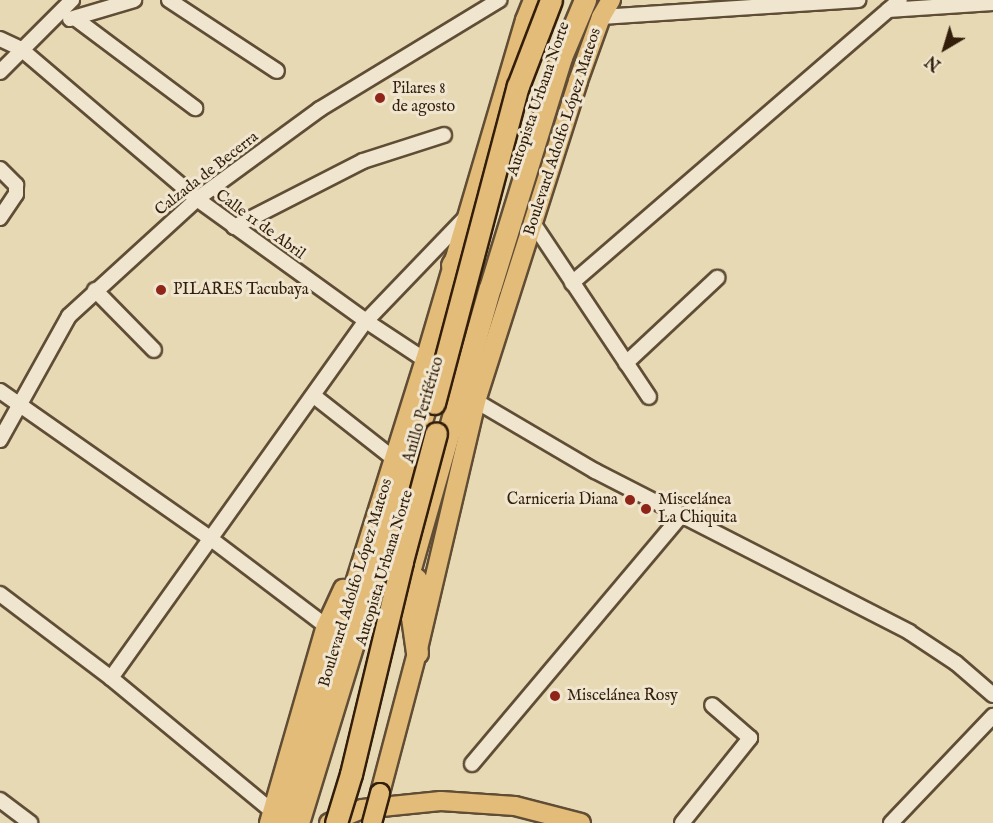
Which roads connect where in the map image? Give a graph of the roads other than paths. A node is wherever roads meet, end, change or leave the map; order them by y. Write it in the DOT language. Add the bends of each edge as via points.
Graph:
graph roads {
  1 [pos="72,0"];
  2 [pos="134,0"];
  3 [pos="169,0"];
  4 [pos="499,0"];
  5 [pos="533,0"];
  6 [pos="551,0"];
  7 [pos="559,0"];
  8 [pos="574,0"];
  9 [pos="585,0"];
  10 [pos="611,0"];
  11 [pos="858,0"];
  12 [pos="900,0"];
  13 [pos="993,3"];
  14 [pos="888,10"];
  15 [pos="56,16"];
  16 [pos="602,17"];
  17 [pos="76,19"];
  18 [pos="0,39"];
  19 [pos="21,49"];
  20 [pos="277,70"];
  21 [pos="0,72"];
  22 [pos="195,108"];
  23 [pos="444,135"];
  24 [pos="0,169"];
  25 [pos="196,199"];
  26 [pos="0,218"];
  27 [pos="472,219"];
  28 [pos="533,224"];
  29 [pos="234,227"];
  30 [pos="452,265"];
  31 [pos="717,278"];
  32 [pos="572,283"];
  33 [pos="95,290"];
  34 [pos="366,321"];
  35 [pos="154,350"];
  36 [pos="424,360"];
  37 [pos="626,363"];
  38 [pos="0,391"];
  39 [pos="314,396"];
  40 [pos="649,397"];
  41 [pos="476,401"];
  42 [pos="18,403"];
  43 [pos="0,440"];
  44 [pos="394,459"];
  45 [pos="682,515"];
  46 [pos="371,530"];
  47 [pos="420,538"];
  48 [pos="211,539"];
  49 [pos="0,594"];
  50 [pos="326,626"];
  51 [pos="417,653"];
  52 [pos="111,678"];
  53 [pos="993,695"];
  54 [pos="712,705"];
  55 [pos="993,716"];
  56 [pos="472,764"];
  57 [pos="0,800"];
  58 [pos="367,816"];
  59 [pos="283,817"];
  60 [pos="30,823"];
  61 [pos="304,823"];
  62 [pos="333,823"];
  63 [pos="581,823"];
  64 [pos="682,823"];
  65 [pos="891,823"];
  1 -- 15 [label="street"];
  2 -- 17 [label="street"];
  3 -- 20 [label="street"];
  4 -- 25 [label="street, Calzada de Becerra" via="320,109"];
  5 -- 27 [label="main road"];
  6 -- 61 [label="highway, Autopista Urbana Norte, bridge" via="519,86 408,495"];
  7 -- 27 [label="highway, Anillo Periférico"];
  8 -- 62 [label="highway, Autopista Urbana Norte, bridge" via="536,99 470,312 402,561 351,774"];
  9 -- 47 [label="highway, Anillo Periférico" via="561,57 490,288"];
  10 -- 16 [label="main road, Boulevard Adolfo López Mateos"];
  11 -- 16 [label="street"];
  12 -- 14 [label="street"];
  13 -- 14 [label="street"];
  14 -- 32 [label="street"];
  15 -- 17 [label="street"];
  15 -- 19 [label="street"];
  16 -- 28 [label="main road, Boulevard Adolfo López Mateos"];
  17 -- 22 [label="street"];
  18 -- 19 [label="street, Calle 11 de Abril"];
  19 -- 21 [label="street"];
  19 -- 25 [label="street, Calle 11 de Abril"];
  23 -- 29 [label="street" via="363,161"];
  24 -- 26 [label="street" via="16,185 16,194"];
  25 -- 29 [label="street, Calle 11 de Abril"];
  25 -- 33 [label="street, Calzada de Becerra"];
  27 -- 30 [label="highway"];
  27 -- 34 [label="street"];
  27 -- 59 [label="highway, Anillo Periférico" via="309,791"];
  28 -- 32 [label="street"];
  28 -- 41 [label="main road, Boulevard Adolfo López Mateos"];
  29 -- 34 [label="street, Calle 11 de Abril"];
  30 -- 36 [label="main road, Boulevard Adolfo López Mateos"];
  31 -- 37 [label="street"];
  32 -- 37 [label="street"];
  33 -- 35 [label="street"];
  33 -- 42 [label="street, Calzada de Becerra" via="60,329"];
  34 -- 36 [label="street, Calle 11 de Abril"];
  34 -- 39 [label="street"];
  36 -- 44 [label="main road, Boulevard Adolfo López Mateos"];
  37 -- 40 [label="street"];
  38 -- 42 [label="street"];
  39 -- 44 [label="street"];
  39 -- 48 [label="street"];
  41 -- 45 [label="street"];
  41 -- 51 [label="main road, Boulevard Adolfo López Mateos"];
  42 -- 43 [label="street, Calzada de Becerra"];
  42 -- 48 [label="street"];
  44 -- 46 [label="main road, Boulevard Adolfo López Mateos"];
  45 -- 53 [label="street" via="909,632 956,663"];
  45 -- 56 [label="street"];
  46 -- 50 [label="main road"];
  46 -- 59 [label="main road, Boulevard Adolfo López Mateos"];
  47 -- 51 [label="highway" via="412,617"];
  47 -- 62 [label="highway, Anillo Periférico, bridge"];
  48 -- 50 [label="street"];
  48 -- 52 [label="street"];
  49 -- 52 [label="street"];
  50 -- 59 [label="main road"];
  51 -- 58 [label="main road, Boulevard Adolfo López Mateos, bridge" via="380,793"];
  52 -- 59 [label="street"];
  54 -- 64 [label="street" via="750,738"];
  55 -- 65 [label="street"];
  57 -- 60 [label="street"];
  58 -- 62 [label="main road"];
  58 -- 63 [label="main road" via="441,801 481,802 515,806"];
}
